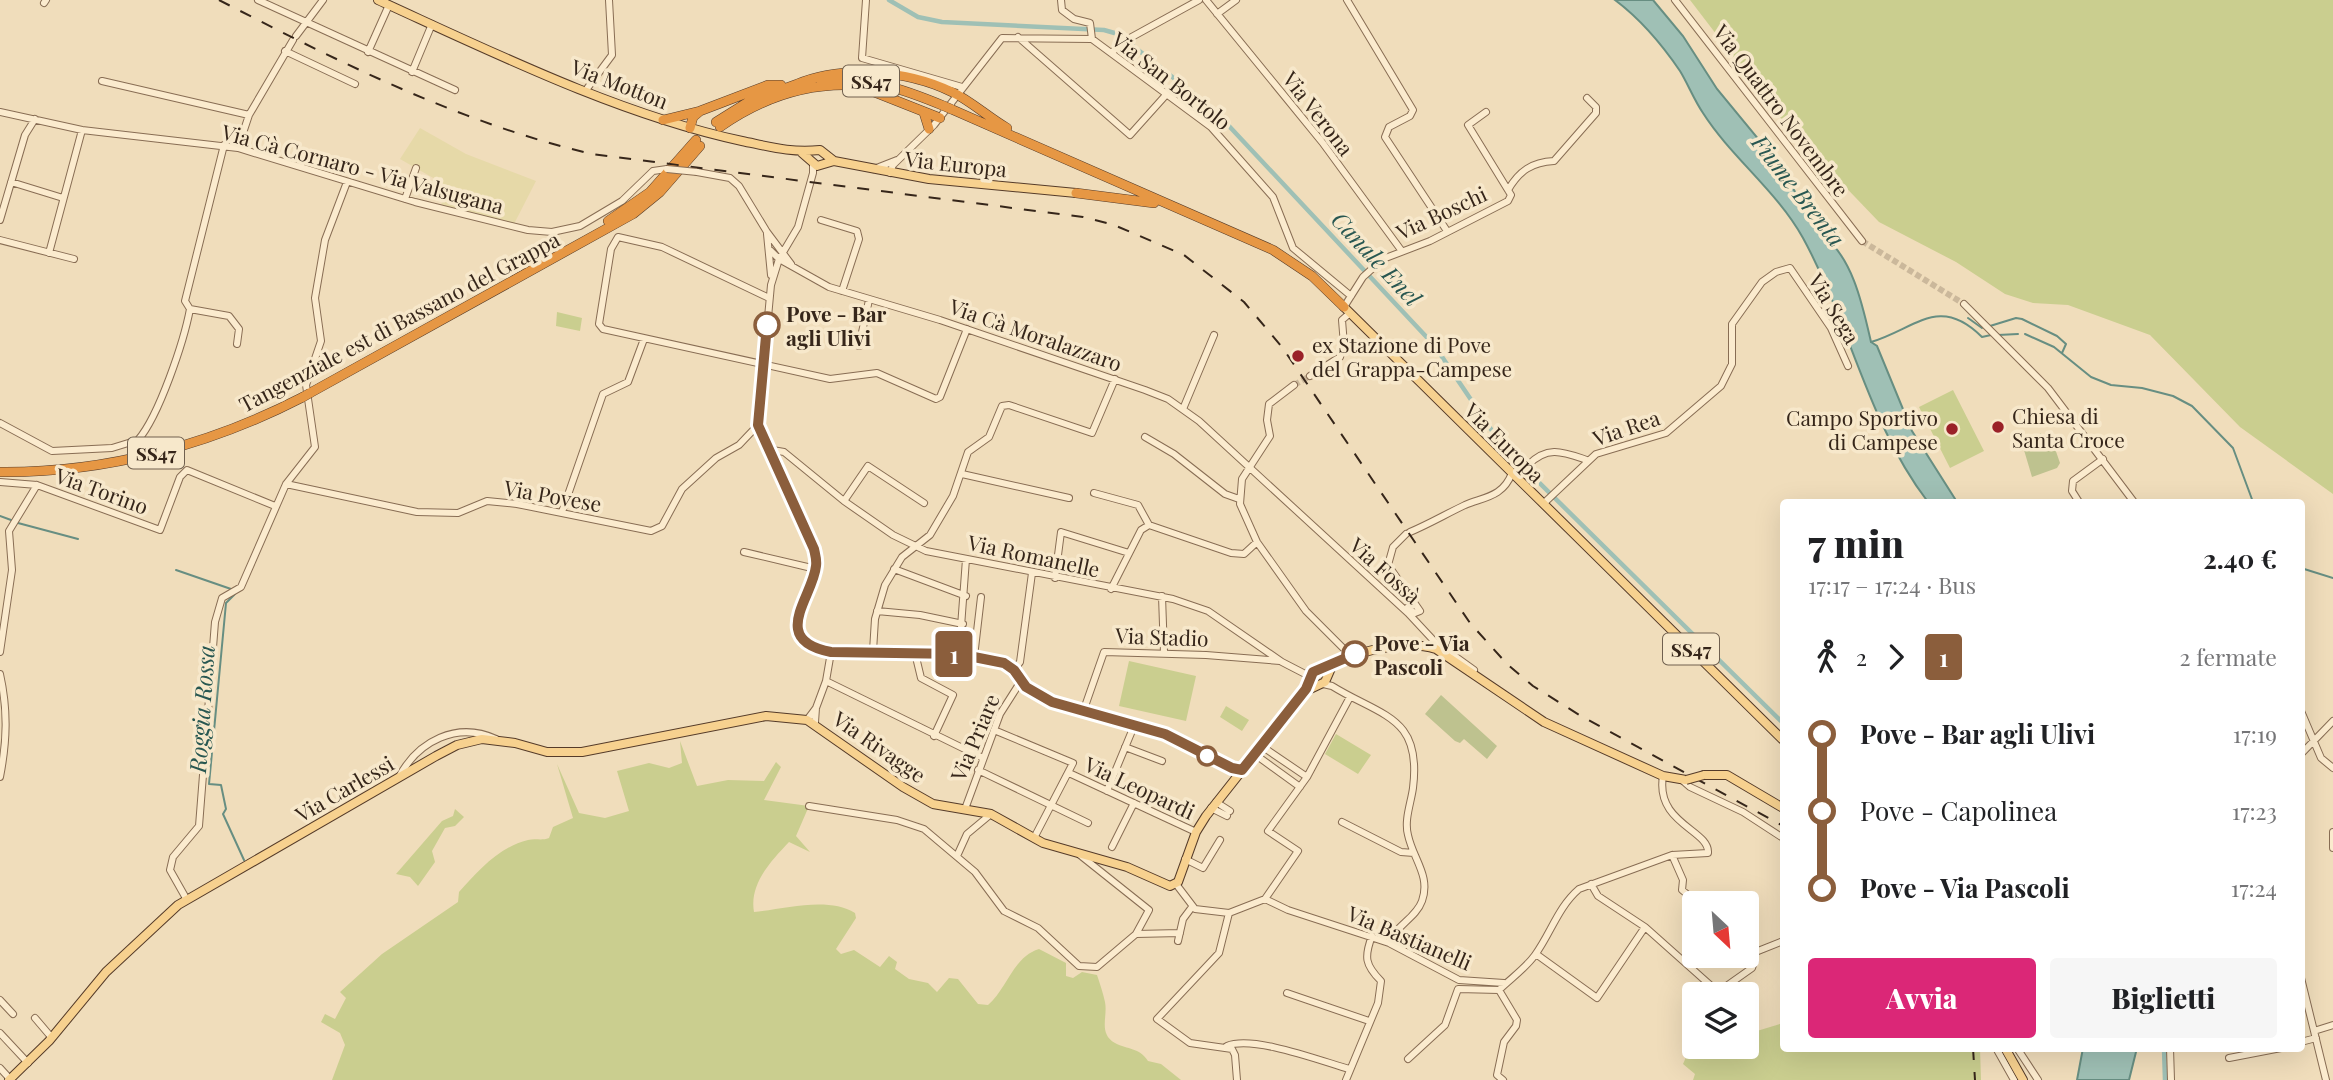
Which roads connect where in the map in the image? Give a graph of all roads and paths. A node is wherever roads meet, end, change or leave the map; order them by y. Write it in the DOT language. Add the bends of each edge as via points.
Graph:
graph roads {
  1 [pos="258,0"];
  2 [pos="323,0"];
  3 [pos="378,0"];
  4 [pos="609,0"];
  5 [pos="866,0"];
  6 [pos="1199,0"];
  7 [pos="1206,0"];
  8 [pos="1236,0"];
  9 [pos="1347,0"];
  10 [pos="1675,0"];
  11 [pos="1058,2"];
  12 [pos="389,5"];
  13 [pos="1217,14"];
  14 [pos="309,21"];
  15 [pos="432,24"];
  16 [pos="1018,36"];
  17 [pos="1091,36"];
  18 [pos="285,51"];
  19 [pos="368,52"];
  20 [pos="1111,53"];
  21 [pos="412,72"];
  22 [pos="102,81"];
  23 [pos="795,84"];
  24 [pos="355,85"];
  25 [pos="859,86"];
  26 [pos="455,90"];
  27 [pos="586,90"];
  28 [pos="960,91"];
  29 [pos="1165,96"];
  30 [pos="1587,98"];
  31 [pos="700,111"];
  32 [pos="945,111"];
  33 [pos="0,112"];
  34 [pos="1486,112"];
  35 [pos="924,113"];
  36 [pos="248,115"];
  37 [pos="35,119"];
  38 [pos="663,120"];
  39 [pos="690,128"];
  40 [pos="929,129"];
  41 [pos="82,130"];
  42 [pos="698,143"];
  43 [pos="1028,143"];
  44 [pos="223,145"];
  45 [pos="238,148"];
  46 [pos="905,156"];
  47 [pos="820,160"];
  48 [pos="416,168"];
  49 [pos="872,169"];
  50 [pos="892,173"];
  51 [pos="11,182"];
  52 [pos="347,182"];
  53 [pos="1508,190"];
  54 [pos="1134,191"];
  55 [pos="1076,193"];
  56 [pos="63,198"];
  57 [pos="405,199"];
  58 [pos="1174,208"];
  59 [pos="0,220"];
  60 [pos="821,220"];
  61 [pos="1447,231"];
  62 [pos="767,232"];
  63 [pos="0,240"];
  64 [pos="1862,241"];
  65 [pos="770,250"];
  66 [pos="1401,250"];
  67 [pos="49,253"];
  68 [pos="781,256"];
  69 [pos="74,259"];
  70 [pos="1790,268"];
  71 [pos="771,285"];
  72 [pos="842,291"];
  73 [pos="1351,296"];
  74 [pos="769,298"];
  75 [pos="869,300"];
  76 [pos="1964,304"];
  77 [pos="190,309"];
  78 [pos="1347,310"];
  79 [pos="967,329"];
  80 [pos="1214,335"];
  81 [pos="644,339"];
  82 [pos="237,344"];
  83 [pos="859,346"];
  84 [pos="763,363"];
  85 [pos="1848,366"];
  86 [pos="1310,376"];
  87 [pos="1115,379"];
  88 [pos="1294,385"];
  89 [pos="1183,409"];
  90 [pos="0,423"];
  91 [pos="758,425"];
  92 [pos="1144,437"];
  93 [pos="767,449"];
  94 [pos="2103,459"];
  95 [pos="1587,460"];
  96 [pos="1528,464"];
  97 [pos="0,470"];
  98 [pos="1250,470"];
  99 [pos="1513,473"];
  100 [pos="962,474"];
  101 [pos="0,482"];
  102 [pos="286,484"];
  103 [pos="1506,484"];
  104 [pos="1523,484"];
  105 [pos="37,485"];
  106 [pos="1094,493"];
  107 [pos="1069,498"];
  108 [pos="1239,499"];
  109 [pos="2078,499"];
  110 [pos="2132,499"];
  111 [pos="844,501"];
  112 [pos="1544,502"];
  113 [pos="924,503"];
  114 [pos="275,506"];
  115 [pos="562,512"];
  116 [pos="1149,525"];
  117 [pos="1257,542"];
  118 [pos="916,546"];
  119 [pos="744,552"];
  120 [pos="1129,553"];
  121 [pos="966,559"];
  122 [pos="816,569"];
  123 [pos="894,569"];
  124 [pos="1032,573"];
  125 [pos="1055,578"];
  126 [pos="1111,589"];
  127 [pos="1386,593"];
  128 [pos="966,596"];
  129 [pos="1162,596"];
  130 [pos="981,597"];
  131 [pos="877,611"];
  132 [pos="963,624"];
  133 [pos="873,651"];
  134 [pos="0,652"];
  135 [pos="831,652"];
  136 [pos="915,653"];
  137 [pos="1164,653"];
  138 [pos="959,654"];
  139 [pos="974,657"];
  140 [pos="1347,657"];
  141 [pos="1282,662"];
  142 [pos="1014,670"];
  143 [pos="0,674"];
  144 [pos="1319,677"];
  145 [pos="826,681"];
  146 [pos="1021,681"];
  147 [pos="1488,686"];
  148 [pos="1350,697"];
  149 [pos="1083,712"];
  150 [pos="753,718"];
  151 [pos="2305,720"];
  152 [pos="811,721"];
  153 [pos="2333,721"];
  154 [pos="1134,726"];
  155 [pos="995,730"];
  156 [pos="934,736"];
  157 [pos="1780,737"];
  158 [pos="501,741"];
  159 [pos="2314,742"];
  160 [pos="1259,745"];
  161 [pos="1125,747"];
  162 [pos="2305,750"];
  163 [pos="1253,753"];
  164 [pos="983,758"];
  165 [pos="1162,761"];
  166 [pos="1221,763"];
  167 [pos="1288,764"];
  168 [pos="2333,768"];
  169 [pos="978,770"];
  170 [pos="1242,770"];
  171 [pos="1069,772"];
  172 [pos="1281,773"];
  173 [pos="1663,776"];
  174 [pos="0,777"];
  175 [pos="399,777"];
  176 [pos="1307,777"];
  177 [pos="1234,780"];
  178 [pos="1684,780"];
  179 [pos="1298,790"];
  180 [pos="1107,791"];
  181 [pos="1134,803"];
  182 [pos="1053,805"];
  183 [pos="1214,805"];
  184 [pos="809,806"];
  185 [pos="1780,806"];
  186 [pos="965,809"];
  187 [pos="991,814"];
  188 [pos="1228,814"];
  189 [pos="1342,822"];
  190 [pos="1087,823"];
  191 [pos="1196,832"];
  192 [pos="2333,832"];
  193 [pos="1780,836"];
  194 [pos="1034,838"];
  195 [pos="1220,839"];
  196 [pos="1112,847"];
  197 [pos="2333,848"];
  198 [pos="1414,853"];
  199 [pos="1080,854"];
  200 [pos="1672,855"];
  201 [pos="957,856"];
  202 [pos="1185,859"];
  203 [pos="1176,884"];
  204 [pos="1591,884"];
  205 [pos="1683,891"];
  206 [pos="1265,899"];
  207 [pos="187,900"];
  208 [pos="1192,907"];
  209 [pos="1229,913"];
  210 [pos="1645,927"];
  211 [pos="1136,934"];
  212 [pos="1372,936"];
  213 [pos="1780,942"];
  214 [pos="1389,943"];
  215 [pos="1759,951"];
  216 [pos="1536,954"];
  217 [pos="1682,960"];
  218 [pos="1691,968"];
  219 [pos="1752,968"];
  220 [pos="1504,983"];
  221 [pos="1499,990"];
  222 [pos="1287,993"];
  223 [pos="2305,994"];
  224 [pos="0,1000"];
  225 [pos="13,1014"];
  226 [pos="35,1018"];
  227 [pos="1369,1021"];
  228 [pos="2333,1025"];
  229 [pos="0,1033"];
  230 [pos="2315,1034"];
  231 [pos="52,1038"];
  232 [pos="2305,1040"];
  233 [pos="1227,1046"];
  234 [pos="1998,1052"];
  235 [pos="2007,1052"];
  236 [pos="2020,1052"];
  237 [pos="2170,1052"];
  238 [pos="2260,1052"];
  239 [pos="2229,1058"];
  240 [pos="1408,1059"];
  241 [pos="28,1063"];
  242 [pos="0,1068"];
  243 [pos="1349,1069"];
  244 [pos="10,1079"];
  245 [pos="1237,1080"];
  246 [pos="1346,1080"];
  247 [pos="1503,1080"];
  248 [pos="2014,1080"];
  249 [pos="2026,1080"];
  250 [pos="2038,1080"];
  251 [pos="2171,1080"];
  252 [pos="2326,1080"];
  1 -- 14 [label="street"];
  2 -- 14 [label="street"];
  3 -- 12 [label="main road, Via Motton"];
  4 -- 27 [label="street" via="612,55"];
  5 -- 28 [label="street" via="862,58"];
  6 -- 20 [label="street"];
  7 -- 13 [label="street, Via Verona"];
  8 -- 13 [label="street"];
  9 -- 61 [label="street" via="1413,110 1389,127 1385,137"];
  10 -- 64 [label="street, Via Quattro Novembre"];
  11 -- 17 [label="street" via="1069,16 1090,23"];
  12 -- 15 [label="main road, Via Motton"];
  12 -- 19 [label="street"];
  13 -- 66 [label="street, Via Verona" via="1322,142"];
  14 -- 18 [label="street"];
  14 -- 19 [label="street"];
  15 -- 21 [label="street"];
  15 -- 27 [label="main road, Via Motton"];
  16 -- 17 [label="street, Via San Bortolo"];
  16 -- 28 [label="street, Via San Bortolo" via="994,44"];
  16 -- 29 [label="street" via="1130,135"];
  17 -- 20 [label="street, Via San Bortolo"];
  18 -- 24 [label="street"];
  18 -- 36 [label="street"];
  19 -- 21 [label="street"];
  20 -- 29 [label="street, Via San Bortolo"];
  21 -- 26 [label="street"];
  22 -- 36 [label="street"];
  23 -- 25 [label="highway, SS47" via="748,102 718,124 784,94 815,87"];
  23 -- 28 [label="highway" via="818,75 872,72"];
  23 -- 31 [label="highway" via="768,85"];
  23 -- 32 [label="highway, SS47" via="866,80 899,88"];
  25 -- 32 [label="highway, SS47" via="895,92"];
  25 -- 35 [label="highway"];
  27 -- 38 [label="main road, Via Motton"];
  28 -- 32 [label="street, Via San Bortolo"];
  28 -- 43 [label="highway"];
  29 -- 73 [label="street, Via San Bortolo" via="1211,127 1255,174 1273,197 1293,248"];
  30 -- 53 [label="street" via="1596,113 1554,161 1533,163"];
  31 -- 38 [label="highway"];
  31 -- 39 [label="highway" via="692,117"];
  32 -- 35 [label="highway"];
  32 -- 40 [label="street, Via San Bortolo"];
  32 -- 43 [label="highway, SS47"];
  32 -- 54 [label="highway, SS47"];
  33 -- 37 [label="street, Via Cà Cornaro - Via Valsugana"];
  34 -- 53 [label="street, Via Boschi" via="1468,125"];
  35 -- 40 [label="highway"];
  36 -- 45 [label="street"];
  37 -- 41 [label="street, Via Cà Cornaro - Via Valsugana"];
  37 -- 51 [label="street" via="28,127"];
  38 -- 39 [label="main road, Via Motton"];
  39 -- 47 [label="main road, Via Motton"];
  40 -- 46 [label="street, Via San Bortolo"];
  41 -- 44 [label="street, Via Cà Cornaro - Via Valsugana"];
  41 -- 56 [label="street"];
  42 -- 97 [label="highway, Tangenziale est di Bassano del Grappa / SS47" via="665,186 640,208 237,428 158,452 65,469"];
  43 -- 54 [label="highway, SS47"];
  44 -- 45 [label="street, Via Cà Cornaro - Via Valsugana"];
  44 -- 77 [label="street" via="185,300"];
  45 -- 52 [label="street, Via Cà Cornaro - Via Valsugana"];
  46 -- 49 [label="street"];
  46 -- 50 [label="street, Via San Bortolo"];
  47 -- 49 [label="main road, Via Europa"];
  47 -- 68 [label="street" via="798,227"];
  48 -- 57 [label="street"];
  49 -- 50 [label="main road, Via Europa"];
  50 -- 55 [label="main road, Via Europa"];
  51 -- 56 [label="street"];
  51 -- 59 [label="street"];
  52 -- 57 [label="street, Via Cà Cornaro - Via Valsugana"];
  52 -- 102 [label="street" via="325,240 315,298 321,341 306,385 315,447"];
  53 -- 61 [label="street, Via Boschi" via="1508,201"];
  54 -- 58 [label="highway, SS47"];
  55 -- 58 [label="highway"];
  56 -- 67 [label="street"];
  57 -- 62 [label="street, Via Cà Cornaro - Via Valsugana, bridge" via="489,222 552,232 587,222 622,201 646,175 667,169 730,178"];
  58 -- 78 [label="highway, Via Europa / SS47" via="1286,258"];
  60 -- 72 [label="street" via="857,231 859,239"];
  61 -- 66 [label="street, Via Boschi"];
  62 -- 65 [label="street"];
  62 -- 68 [label="street"];
  63 -- 67 [label="street"];
  65 -- 68 [label="street"];
  65 -- 71 [label="street"];
  66 -- 73 [label="street, Via Boschi" via="1363,277"];
  67 -- 69 [label="street"];
  68 -- 71 [label="street"];
  68 -- 72 [label="street, Via Cà Moralazzaro" via="809,278"];
  70 -- 85 [label="street, Via Sega" via="1831,328"];
  70 -- 95 [label="street, Via Rea" via="1762,282 1732,324 1732,364 1721,386 1666,433"];
  71 -- 74 [label="street"];
  72 -- 75 [label="street, Via Cà Moralazzaro"];
  73 -- 78 [label="street, Via Boschi"];
  74 -- 81 [label="street" via="648,242 618,237 611,248 599,324"];
  74 -- 84 [label="street"];
  75 -- 79 [label="street, Via Cà Moralazzaro"];
  75 -- 83 [label="street"];
  76 -- 94 [label="street" via="2048,388"];
  77 -- 82 [label="street" via="229,316 239,329"];
  77 -- 90 [label="street" via="158,404 138,440 112,448 52,451"];
  78 -- 86 [label="street" via="1342,320 1340,358"];
  78 -- 99 [label="main road, Via Europa / SS47"];
  79 -- 84 [label="street" via="939,398 877,373 830,379"];
  79 -- 87 [label="street, Via Cà Moralazzaro"];
  80 -- 89 [label="street"];
  81 -- 84 [label="street"];
  81 -- 115 [label="street" via="628,382 603,394"];
  84 -- 91 [label="street"];
  87 -- 89 [label="street, Via Cà Moralazzaro"];
  87 -- 100 [label="street" via="1091,433 1002,406 989,437 968,452"];
  88 -- 98 [label="street" via="1269,404 1270,436"];
  89 -- 98 [label="street, Via Cà Moralazzaro"];
  91 -- 93 [label="street"];
  91 -- 115 [label="street, Via Povese" via="682,489 662,526 651,531"];
  92 -- 108 [label="street"];
  93 -- 111 [label="street, Via Romanelle" via="784,452"];
  93 -- 122 [label="street" via="807,531"];
  94 -- 109 [label="street" via="2073,481 2072,491"];
  94 -- 110 [label="street"];
  95 -- 96 [label="street, Via Rea" via="1552,450"];
  95 -- 112 [label="street, Via Rea"];
  98 -- 108 [label="street" via="1242,479"];
  98 -- 127 [label="street, Via Fossà"];
  99 -- 103 [label="street"];
  99 -- 104 [label="main road, Via Europa / SS47"];
  100 -- 107 [label="street"];
  100 -- 118 [label="street" via="930,535"];
  101 -- 105 [label="street, Via Torino"];
  102 -- 114 [label="street"];
  102 -- 115 [label="street, Via Povese" via="417,512 458,513 487,502"];
  103 -- 104 [label="street"];
  103 -- 127 [label="street" via="1490,498 1408,533 1393,547 1388,565 1420,611 1410,611"];
  104 -- 112 [label="main road, Via Europa / SS47"];
  105 -- 114 [label="street, Via Torino" via="160,530 180,477 187,470"];
  105 -- 134 [label="street, Via Torino" via="9,531 12,570"];
  106 -- 116 [label="street" via="1138,505"];
  108 -- 117 [label="street"];
  111 -- 113 [label="street" via="868,466"];
  111 -- 118 [label="street, Via Romanelle"];
  112 -- 157 [label="main road, Via Europa / SS47"];
  114 -- 207 [label="street" via="241,587 222,598 215,622 199,826 173,857 170,870"];
  116 -- 117 [label="street" via="1231,553 1244,554"];
  116 -- 120 [label="street" via="1141,530"];
  117 -- 140 [label="street" via="1306,611"];
  118 -- 121 [label="street, Via Romanelle"];
  118 -- 123 [label="street"];
  119 -- 122 [label="street"];
  120 -- 125 [label="street" via="1062,532"];
  120 -- 126 [label="street"];
  121 -- 124 [label="street, Via Romanelle"];
  121 -- 128 [label="street"];
  122 -- 135 [label="street" via="801,601 798,625 808,643"];
  123 -- 128 [label="street"];
  123 -- 131 [label="street"];
  124 -- 125 [label="street, Via Romanelle"];
  124 -- 142 [label="street" via="1020,662"];
  125 -- 126 [label="street, Via Romanelle"];
  126 -- 129 [label="street, Via Romanelle"];
  127 -- 147 [label="street, Via Fossà" via="1435,642 1488,681"];
  128 -- 132 [label="street"];
  129 -- 137 [label="street"];
  129 -- 141 [label="street, Via Romanelle" via="1208,611"];
  130 -- 139 [label="street"];
  131 -- 132 [label="street"];
  131 -- 133 [label="street"];
  132 -- 138 [label="street"];
  133 -- 135 [label="street"];
  133 -- 136 [label="street"];
  135 -- 145 [label="street, Via Rivagge"];
  136 -- 138 [label="street"];
  136 -- 156 [label="street" via="921,678 953,695"];
  137 -- 141 [label="street, Via Stadio"];
  137 -- 149 [label="street, Via Stadio" via="1104,652"];
  138 -- 139 [label="street"];
  139 -- 142 [label="street" via="1004,663"];
  140 -- 144 [label="main road"];
  140 -- 147 [label="main road" via="1426,646"];
  141 -- 144 [label="street, Via Romanelle"];
  142 -- 146 [label="street"];
  143 -- 174 [label="street" via="7,704"];
  144 -- 148 [label="street, Via Romanelle"];
  144 -- 160 [label="main road"];
  145 -- 152 [label="street, Via Rivagge"];
  145 -- 156 [label="street"];
  146 -- 149 [label="street" via="1052,702"];
  146 -- 155 [label="street, Via Priare" via="1008,698"];
  147 -- 173 [label="main road, Via Fossà" via="1544,722"];
  148 -- 176 [label="street"];
  148 -- 198 [label="street, Via Romanelle" via="1407,732 1413,752 1407,831"];
  149 -- 154 [label="street"];
  150 -- 152 [label="main road, Via Rivagge"];
  150 -- 158 [label="main road, Via Carlessi" via="582,752 547,752"];
  151 -- 159 [label="street"];
  152 -- 186 [label="main road, Via Rivagge" via="903,787 933,804"];
  153 -- 159 [label="street"];
  154 -- 161 [label="street"];
  154 -- 166 [label="street" via="1165,734"];
  155 -- 164 [label="street, Via Priare"];
  155 -- 171 [label="street, Via Leopardi" via="1073,763"];
  156 -- 164 [label="street"];
  158 -- 175 [label="main road, Via Carlessi" via="482,739 457,745"];
  158 -- 175 [label="street" via="479,731 450,734 415,752"];
  159 -- 162 [label="street"];
  159 -- 168 [label="street" via="2321,758"];
  160 -- 163 [label="main road"];
  160 -- 167 [label="street"];
  161 -- 165 [label="street"];
  161 -- 180 [label="street"];
  163 -- 170 [label="main road"];
  163 -- 172 [label="street"];
  164 -- 169 [label="street, Via Priare"];
  166 -- 170 [label="street"];
  166 -- 177 [label="street"];
  167 -- 172 [label="street"];
  167 -- 176 [label="street"];
  169 -- 182 [label="street"];
  169 -- 186 [label="street, Via Priare"];
  170 -- 177 [label="main road"];
  171 -- 180 [label="street, Via Leopardi"];
  171 -- 182 [label="street"];
  172 -- 179 [label="street"];
  173 -- 178 [label="main road, Via Fossà"];
  173 -- 200 [label="street" via="1661,788 1668,810 1709,850 1704,855"];
  175 -- 207 [label="main road, Via Carlessi"];
  176 -- 179 [label="street"];
  177 -- 183 [label="main road"];
  178 -- 185 [label="main road, bridge" via="1727,775"];
  178 -- 193 [label="street"];
  179 -- 206 [label="street" via="1268,831 1298,851"];
  180 -- 181 [label="street, Via Leopardi"];
  181 -- 191 [label="street, Via Leopardi"];
  181 -- 196 [label="street"];
  182 -- 190 [label="street"];
  182 -- 194 [label="street"];
  183 -- 188 [label="street"];
  183 -- 191 [label="main road"];
  184 -- 201 [label="street" via="905,822 924,829"];
  186 -- 187 [label="main road, Via Rivagge"];
  187 -- 194 [label="main road, Via Rivagge"];
  187 -- 201 [label="street" via="967,834"];
  189 -- 198 [label="street" via="1401,852"];
  191 -- 202 [label="main road"];
  192 -- 197 [label="street"];
  194 -- 199 [label="main road, Via Rivagge"];
  195 -- 202 [label="street" via="1203,868"];
  198 -- 214 [label="street" via="1424,876 1423,899"];
  199 -- 203 [label="main road, Via Rivagge" via="1170,886"];
  199 -- 211 [label="street" via="1147,907"];
  200 -- 204 [label="street"];
  200 -- 205 [label="street"];
  201 -- 211 [label="street" via="983,880 1004,911 1038,928 1079,966 1097,967"];
  202 -- 203 [label="main road"];
  203 -- 208 [label="street"];
  204 -- 210 [label="street" via="1598,896"];
  204 -- 216 [label="street" via="1570,897"];
  206 -- 209 [label="street"];
  206 -- 212 [label="street, Via Bastianelli"];
  207 -- 231 [label="main road, Via Carlessi" via="106,972"];
  208 -- 209 [label="street"];
  208 -- 211 [label="street" via="1179,937"];
  209 -- 233 [label="street" via="1219,953 1157,1019 1190,1043"];
  210 -- 216 [label="street" via="1597,998"];
  210 -- 217 [label="street"];
  212 -- 214 [label="street, Via Bastianelli"];
  212 -- 227 [label="street" via="1365,954 1368,966 1381,981"];
  213 -- 215 [label="street"];
  214 -- 220 [label="street, Via Bastianelli" via="1459,980"];
  216 -- 220 [label="street"];
  218 -- 219 [label="street" via="1718,992"];
  220 -- 221 [label="street"];
  221 -- 240 [label="street" via="1458,989 1445,1025"];
  221 -- 247 [label="street" via="1517,1020 1504,1042 1497,1075"];
  222 -- 227 [label="street"];
  223 -- 230 [label="street"];
  224 -- 225 [label="street"];
  226 -- 231 [label="street"];
  227 -- 243 [label="street"];
  228 -- 230 [label="street"];
  229 -- 241 [label="street"];
  230 -- 232 [label="street"];
  230 -- 252 [label="street"];
  231 -- 241 [label="main road, Via Carlessi"];
  233 -- 243 [label="street" via="1254,1045"];
  233 -- 245 [label="street" via="1236,1055"];
  234 -- 248 [label="street"];
  235 -- 249 [label="main road"];
  236 -- 250 [label="street"];
  237 -- 251 [label="street"];
  238 -- 239 [label="street"];
  241 -- 244 [label="main road, Via Carlessi"];
  242 -- 244 [label="street"];
  243 -- 246 [label="street"];
}
